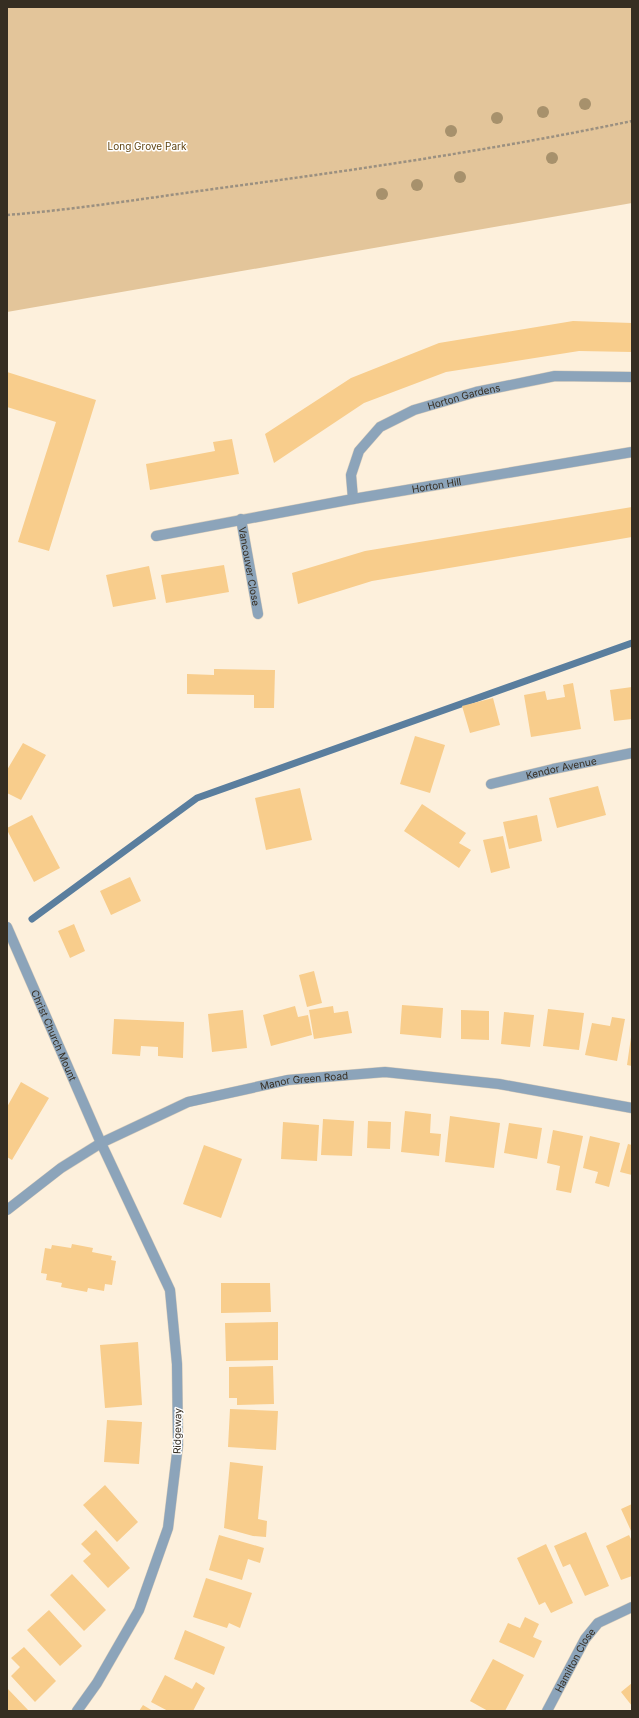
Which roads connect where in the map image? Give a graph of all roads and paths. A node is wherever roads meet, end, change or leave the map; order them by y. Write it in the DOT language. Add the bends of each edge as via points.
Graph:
graph roads {
  1 [pos="632,121"];
  2 [pos="7,215"];
  3 [pos="632,377"];
  4 [pos="632,452"];
  5 [pos="353,498"];
  6 [pos="241,519"];
  7 [pos="156,536"];
  8 [pos="258,614"];
  9 [pos="632,753"];
  10 [pos="491,784"];
  11 [pos="7,927"];
  12 [pos="632,1108"];
  13 [pos="101,1143"];
  14 [pos="7,1210"];
  15 [pos="632,1607"];
  16 [pos="77,1711"];
  17 [pos="547,1711"];
  1 -- 2 [label="path" via="422,160 91,206"];
  3 -- 5 [label="street, Horton Gardens" via="555,376 476,392 414,410 380,427 359,451 351,475"];
  4 -- 5 [label="street, Horton Hill"];
  5 -- 6 [label="street, Horton Hill"];
  6 -- 7 [label="street, Horton Hill"];
  6 -- 8 [label="street, Vancouver Close"];
  9 -- 10 [label="street, Kendor Avenue"];
  11 -- 13 [label="street, Christ Church Mount"];
  12 -- 13 [label="street, Manor Green Road" via="499,1084 385,1072 288,1080 188,1102"];
  13 -- 14 [label="street, Manor Green Road" via="60,1168"];
  13 -- 16 [label="street, Ridgeway" via="170,1290 177,1364 178,1445 168,1528 139,1610 97,1683"];
  15 -- 17 [label="street, Hamilton Close" via="598,1623 585,1639"];
}
